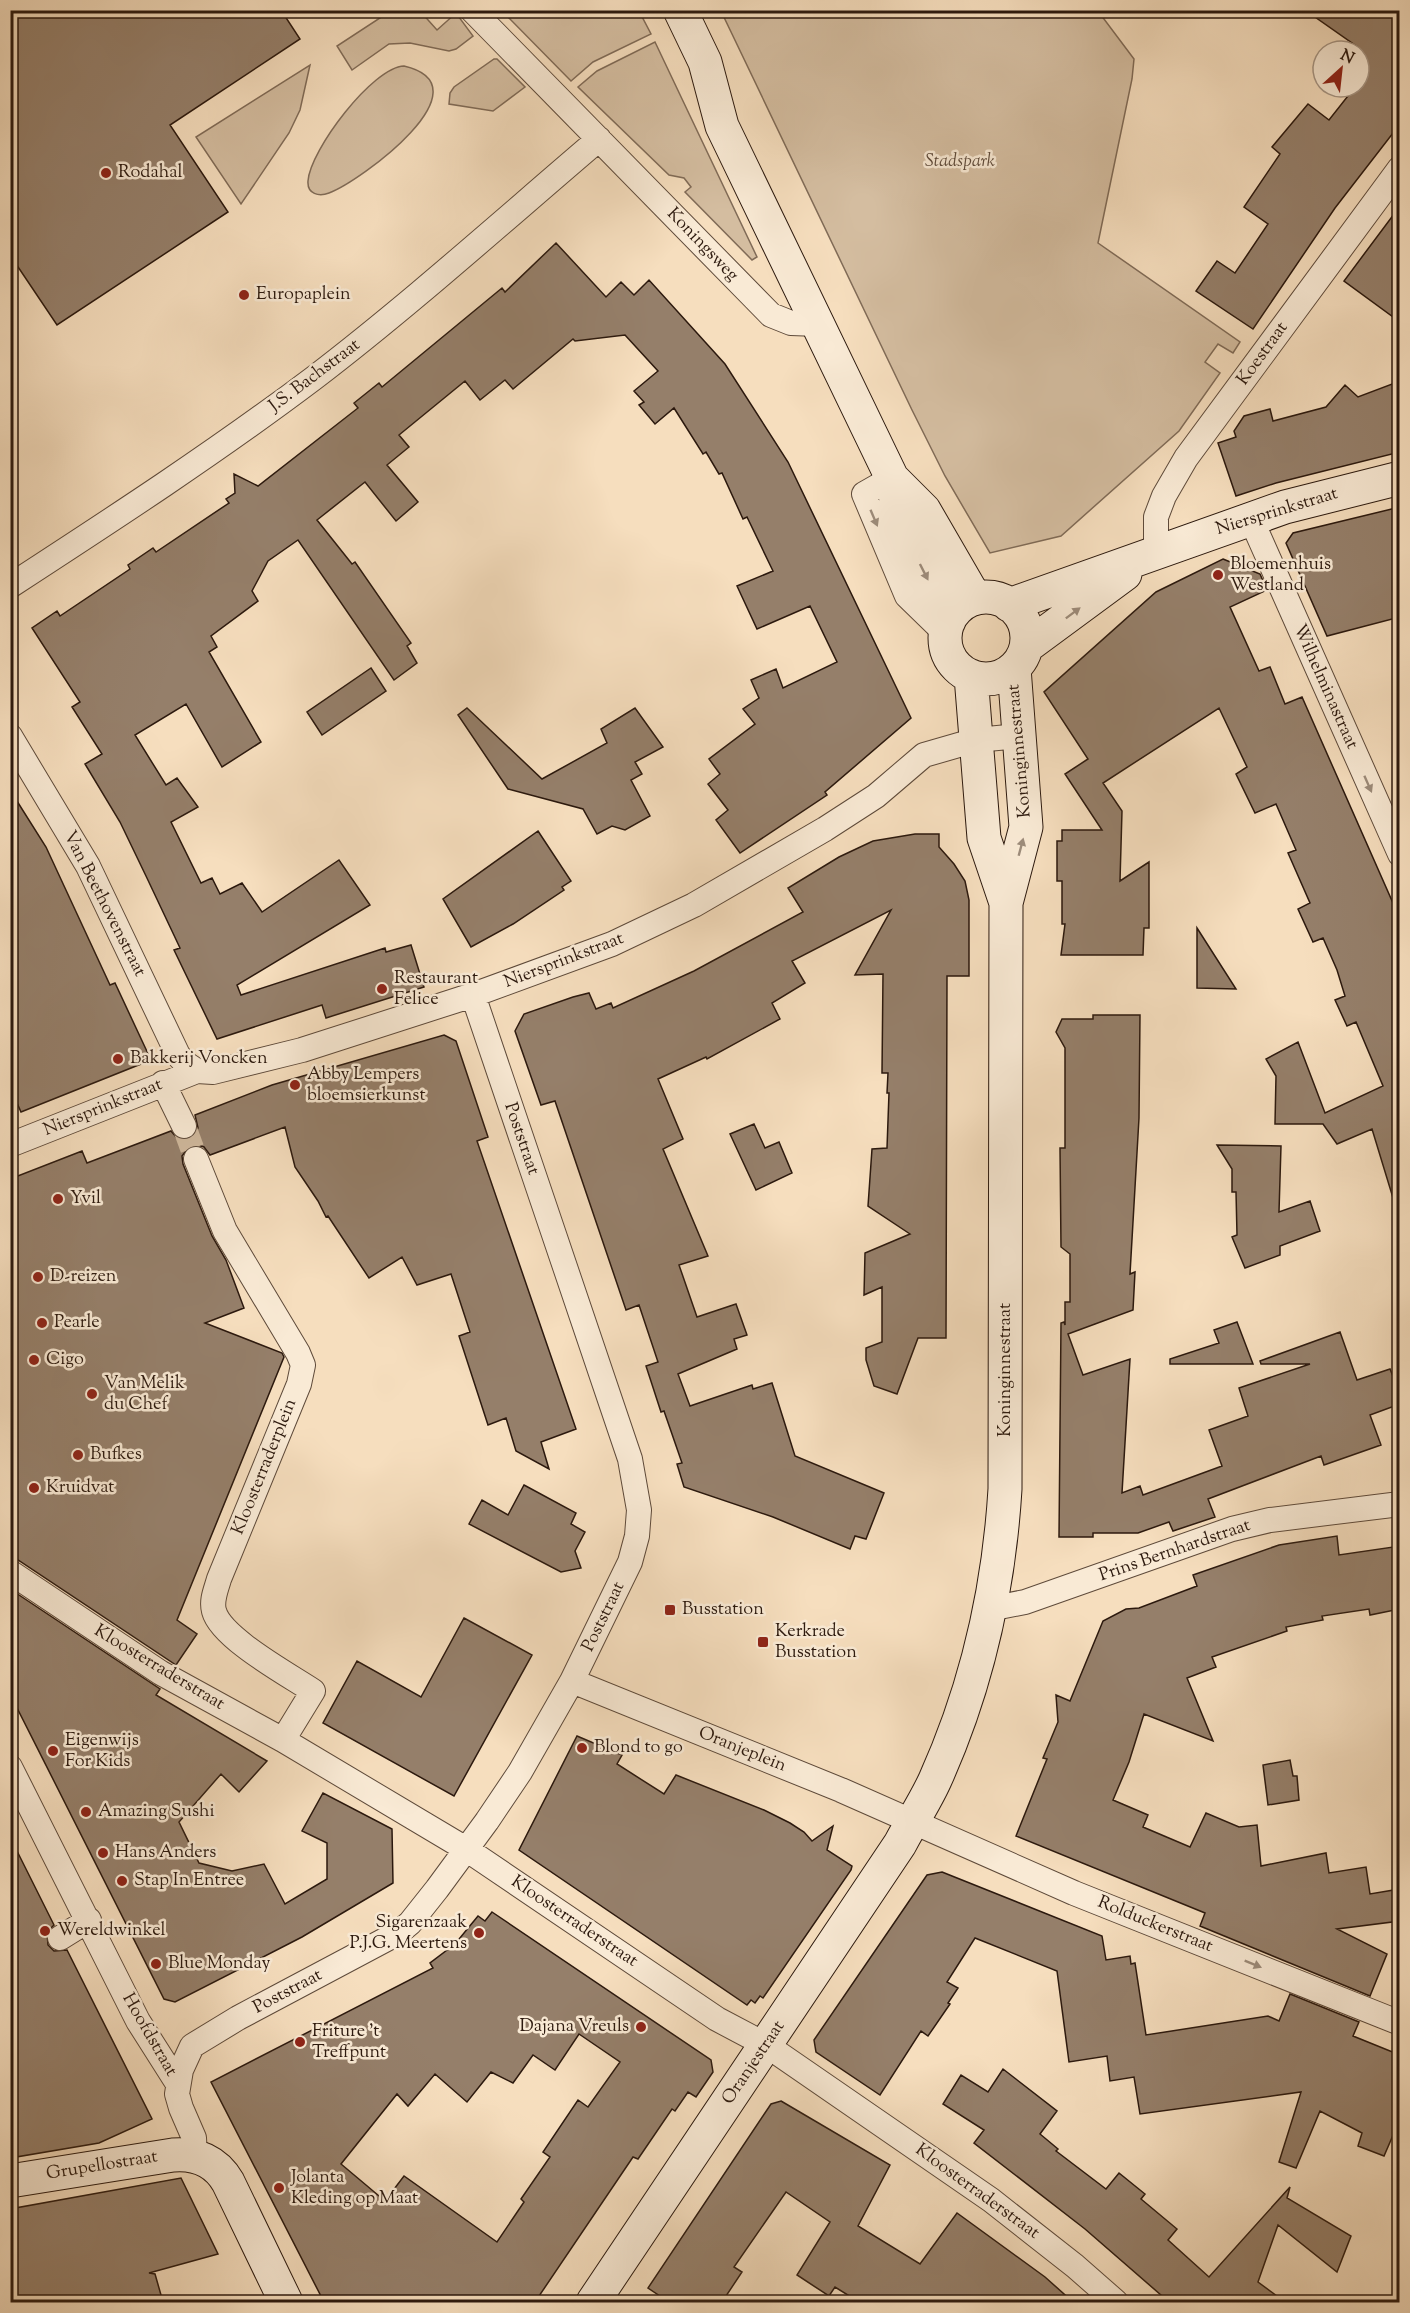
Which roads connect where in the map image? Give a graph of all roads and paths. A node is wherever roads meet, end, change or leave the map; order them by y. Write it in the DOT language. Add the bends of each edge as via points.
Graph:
graph roads {
  1 [pos="472,10"];
  2 [pos="680,10"];
  3 [pos="694,10"];
  4 [pos="722,126"];
  5 [pos="599,139"];
  6 [pos="1400,168"];
  7 [pos="818,324"];
  8 [pos="892,478"];
  9 [pos="1400,478"];
  10 [pos="1251,519"];
  11 [pos="1155,551"];
  12 [pos="10,586"];
  13 [pos="975,598"];
  14 [pos="1009,605"];
  15 [pos="947,627"];
  16 [pos="1020,658"];
  17 [pos="971,676"];
  18 [pos="10,736"];
  19 [pos="1019,736"];
  20 [pos="976,740"];
  21 [pos="1400,854"];
  22 [pos="1006,903"];
  23 [pos="473,995"];
  24 [pos="197,1071"];
  25 [pos="164,1083"];
  26 [pos="184,1126"];
  27 [pos="10,1145"];
  28 [pos="196,1159"];
  29 [pos="1400,1504"];
  30 [pos="10,1572"];
  31 [pos="989,1609"];
  32 [pos="572,1681"];
  33 [pos="283,1740"];
  34 [pos="10,1767"];
  35 [pos="912,1821"];
  36 [pos="466,1849"];
  37 [pos="89,1920"];
  38 [pos="60,1938"];
  39 [pos="1400,2023"];
  40 [pos="766,2044"];
  41 [pos="178,2084"];
  42 [pos="195,2156"];
  43 [pos="10,2181"];
  44 [pos="286,2302"];
  45 [pos="593,2302"];
  46 [pos="1116,2302"];
  1 -- 5 [label="street, Koningsweg"];
  2 -- 4 [label="main road" via="705,62"];
  3 -- 4 [label="main road" via="717,58"];
  4 -- 7 [label="main road"];
  5 -- 7 [label="street, Koningsweg" via="771,315 791,323"];
  5 -- 12 [label="street, J.S. Bachstraat" via="312,379 156,490"];
  6 -- 11 [label="street, Koestraat" via="1186,458 1156,517"];
  7 -- 8 [label="main road"];
  8 -- 13 [label="main road" via="924,510"];
  8 -- 15 [label="main road, one-way" via="901,527"];
  9 -- 10 [label="main road, Niersprinkstraat"];
  10 -- 11 [label="main road, Niersprinkstraat"];
  10 -- 21 [label="street, Wilhelminastraat, one-way"];
  11 -- 14 [label="main road, Niersprinkstraat"];
  16 -- 11 [label="main road, Niersprinkstraat, one-way"];
  13 -- 14 [label="main road" via="999,599"];
  13 -- 15 [label="main road" via="955,611"];
  14 -- 16 [label="main road" via="1018,613 1027,635"];
  15 -- 17 [label="main road" via="946,647 951,659"];
  16 -- 17 [label="main road" via="1001,676"];
  16 -- 19 [label="main road, Koninginnestraat"];
  17 -- 20 [label="main road, Koninginnestraat"];
  18 -- 24 [label="street, Van Beethovenstraat" via="88,866 178,1055"];
  19 -- 20 [label="street, Niersprinkstraat"];
  22 -- 19 [label="main road, Koninginnestraat, one-way" via="1026,827"];
  20 -- 22 [label="main road, Koninginnestraat" via="984,838"];
  20 -- 23 [label="street, Niersprinkstraat" via="924,755 876,796 694,904 612,944"];
  22 -- 31 [label="main road, Koninginnestraat" via="1006,1439 1003,1522"];
  23 -- 24 [label="street, Niersprinkstraat" via="302,1050 213,1072"];
  23 -- 32 [label="street, Poststraat" via="630,1459 637,1492 637,1536 630,1562"];
  24 -- 25 [label="street, Niersprinkstraat"];
  25 -- 26 [label="street"];
  25 -- 27 [label="street, Niersprinkstraat"];
  28 -- 33 [label="street, Kloosterraderplein" via="225,1231 303,1365 299,1384 213,1601 220,1625 313,1691"];
  29 -- 31 [label="street, Prins Bernhardstraat" via="1270,1520 1232,1529 1025,1602"];
  30 -- 33 [label="street, Kloosterraderstraat" via="161,1673"];
  31 -- 35 [label="main road, Koninginnestraat" via="964,1708 934,1782"];
  32 -- 35 [label="street, Oranjeplein"];
  32 -- 36 [label="street, Poststraat" via="520,1772"];
  33 -- 36 [label="street, Kloosterraderstraat"];
  34 -- 37 [label="street, Hoofdstraat"];
  35 -- 39 [label="street, Rolduckerstraat, one-way" via="1074,1893"];
  35 -- 40 [label="main road, Oranjestraat" via="884,1870"];
  36 -- 40 [label="street, Kloosterraderstraat" via="717,2019"];
  36 -- 41 [label="street, Poststraat" via="410,1923 398,1933 199,2041 185,2057"];
  37 -- 38 [label="street"];
  37 -- 41 [label="street, Hoofdstraat" via="138,2021"];
  40 -- 45 [label="main road, Oranjestraat"];
  40 -- 46 [label="street, Kloosterraderstraat" via="991,2200"];
  41 -- 42 [label="street, Hoofdstraat" via="179,2102 194,2138"];
  42 -- 43 [label="main road, Grupellostraat" via="163,2156"];
  42 -- 44 [label="main road" via="224,2175"];
}
